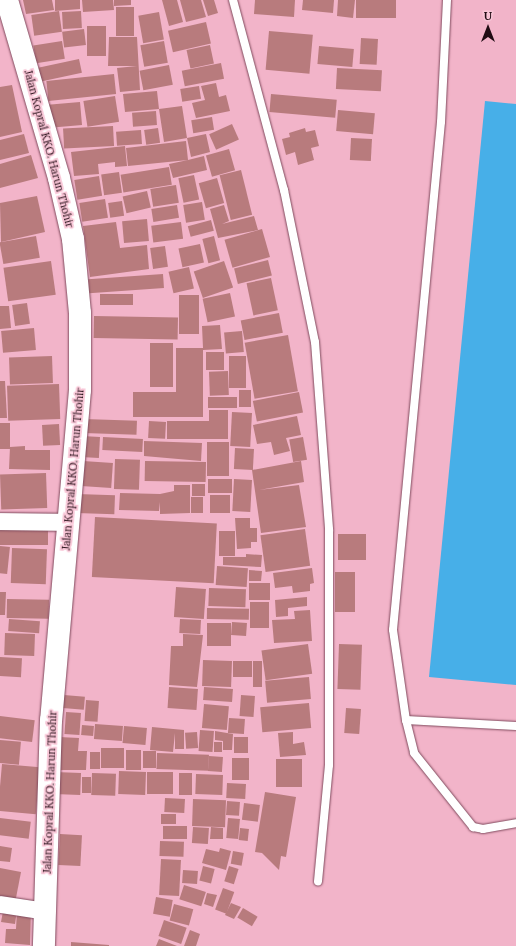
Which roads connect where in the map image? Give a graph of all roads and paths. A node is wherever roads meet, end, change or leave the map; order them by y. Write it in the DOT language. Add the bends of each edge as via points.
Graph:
graph roads {
  1 [pos="7,0"];
  2 [pos="233,0"];
  3 [pos="447,0"];
  4 [pos="0,521"];
  5 [pos="68,522"];
  6 [pos="406,720"];
  7 [pos="516,726"];
  8 [pos="516,823"];
  9 [pos="318,880"];
  10 [pos="0,904"];
  11 [pos="46,911"];
  12 [pos="44,946"];
  1 -- 5 [label="main road, Jalan Kopral KKO. Harun Thohir" via="59,178 73,239 80,313 80,390"];
  2 -- 9 [label="lane" via="284,190 315,342 329,530 329,765"];
  3 -- 6 [label="lane" via="441,122 393,630"];
  4 -- 5 [label="street"];
  5 -- 11 [label="main road, Jalan Kopral KKO. Harun Thohir" via="51,720"];
  6 -- 7 [label="lane"];
  6 -- 8 [label="lane" via="414,753 473,827 483,829"];
  10 -- 11 [label="street"];
  11 -- 12 [label="main road, Jalan Kopral KKO. Harun Thohir"];
}
